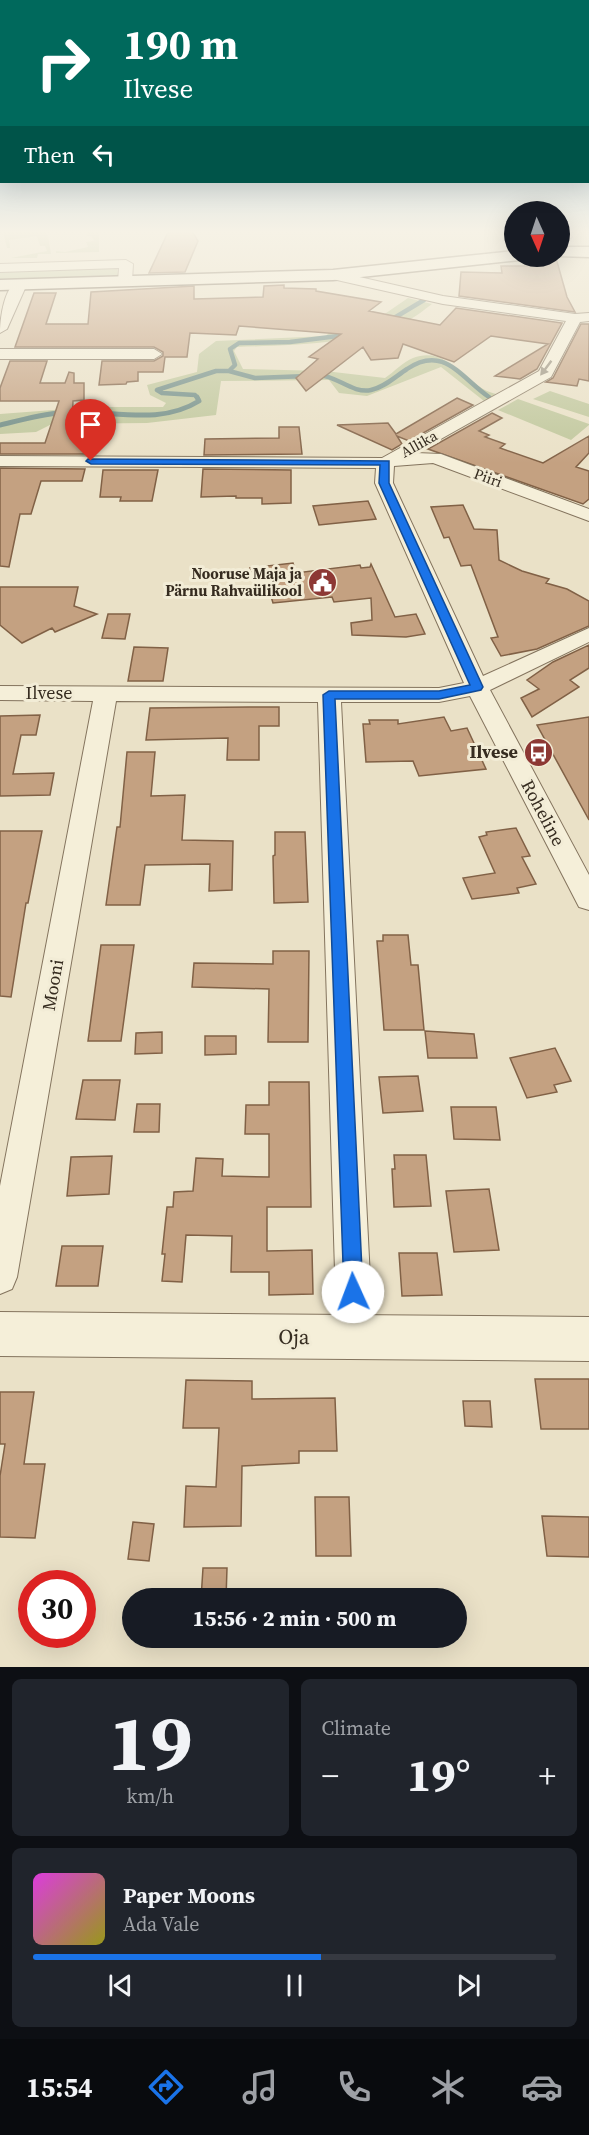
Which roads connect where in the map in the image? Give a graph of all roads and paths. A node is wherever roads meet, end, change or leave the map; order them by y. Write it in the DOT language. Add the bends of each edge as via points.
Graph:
graph roads {
  1 [pos="10,308"];
  2 [pos="503,308"];
  3 [pos="582,318"];
  4 [pos="0,329"];
  5 [pos="0,354"];
  6 [pos="154,354"];
  7 [pos="0,461"];
  8 [pos="385,463"];
  9 [pos="589,515"];
  10 [pos="589,634"];
  11 [pos="477,687"];
  12 [pos="0,693"];
  13 [pos="106,693"];
  14 [pos="329,695"];
  15 [pos="589,900"];
  16 [pos="0,1277"];
  17 [pos="0,1334"];
  18 [pos="355,1338"];
  19 [pos="589,1339"];
  1 -- 4 [label="street"];
  2 -- 3 [label="street"];
  3 -- 8 [label="street, Allika, one-way" via="545,374"];
  5 -- 6 [label="street"];
  7 -- 8 [label="street, Allika"];
  8 -- 9 [label="street, Piiri" via="435,459"];
  8 -- 11 [label="street, Roheline" via="384,483"];
  10 -- 11 [label="street, Ilvese"];
  11 -- 14 [label="street, Ilvese" via="439,695"];
  11 -- 15 [label="street, Roheline"];
  12 -- 13 [label="street, Ilvese"];
  13 -- 14 [label="street, Ilvese"];
  13 -- 16 [label="street, Mooni"];
  14 -- 18 [label="street"];
  17 -- 18 [label="street, Oja"];
  18 -- 19 [label="street, Oja"];
}
